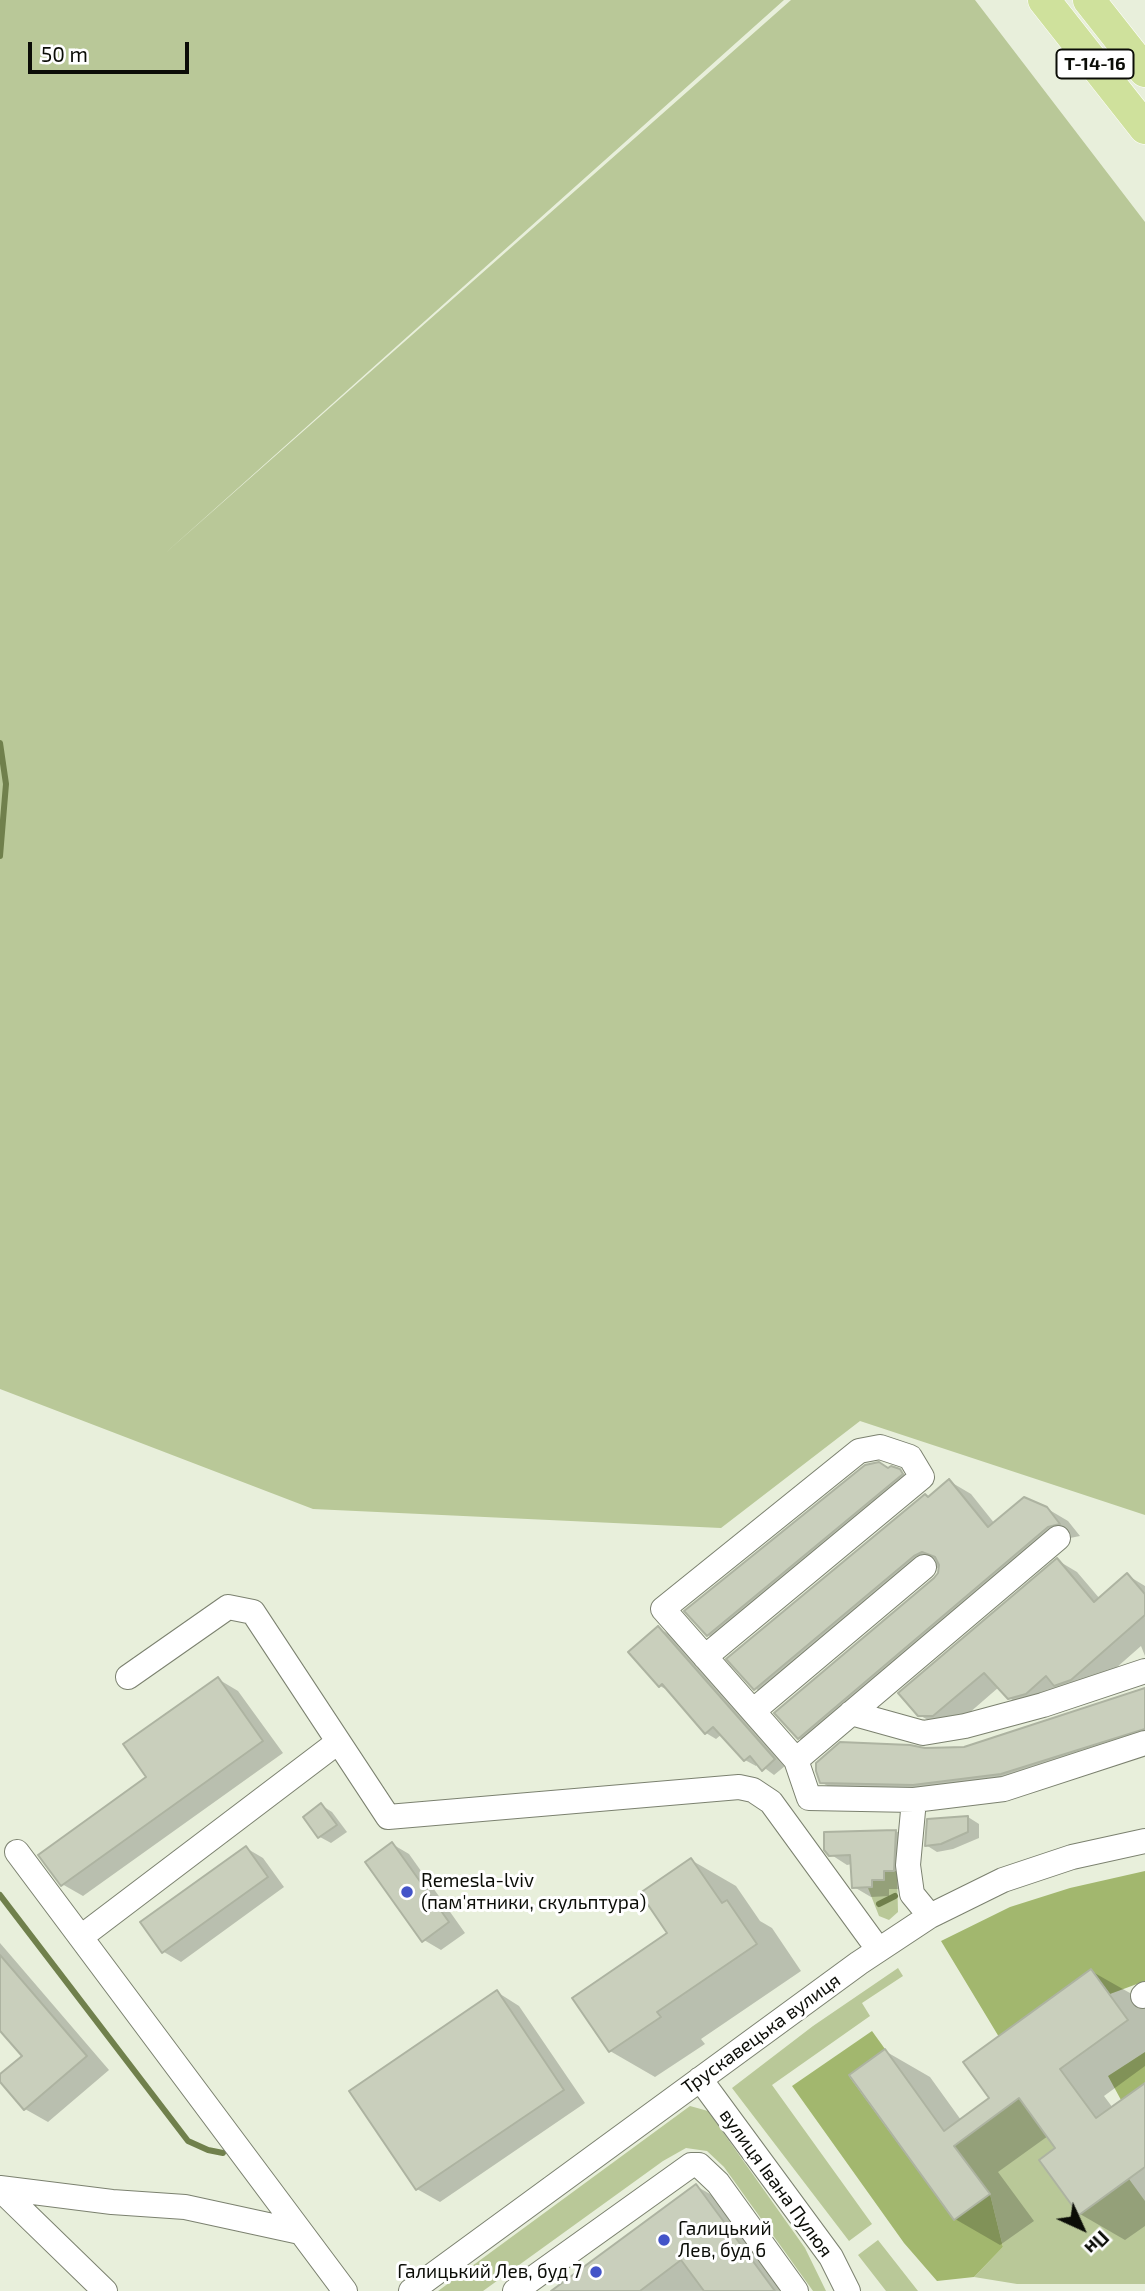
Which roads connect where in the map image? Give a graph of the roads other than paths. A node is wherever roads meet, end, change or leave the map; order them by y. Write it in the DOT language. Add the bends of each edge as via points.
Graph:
graph roads {
  1 [pos="1044,0"];
  2 [pos="1090,0"];
  3 [pos="1145,71"];
  4 [pos="1145,128"];
  5 [pos="1058,1538"];
  6 [pos="924,1567"];
  7 [pos="705,1657"];
  8 [pos="1145,1671"];
  9 [pos="128,1677"];
  10 [pos="752,1711"];
  11 [pos="851,1713"];
  12 [pos="338,1742"];
  13 [pos="1145,1743"];
  14 [pos="796,1760"];
  15 [pos="914,1800"];
  16 [pos="1145,1841"];
  17 [pos="17,1852"];
  18 [pos="930,1916"];
  19 [pos="81,1937"];
  20 [pos="878,1949"];
  21 [pos="700,2079"];
  22 [pos="0,2189"];
  23 [pos="300,2232"];
  24 [pos="105,2291"];
  25 [pos="345,2291"];
  26 [pos="411,2291"];
  27 [pos="515,2291"];
  28 [pos="796,2291"];
  29 [pos="848,2291"];
  1 -- 4 [label="main road, Т-14-16"];
  2 -- 3 [label="main road, Т-14-16"];
  5 -- 11 [label="street"];
  6 -- 10 [label="street"];
  7 -- 7 [label="street" via="663,1609 859,1451 880,1447 910,1457 922,1477"];
  7 -- 10 [label="street"];
  8 -- 11 [label="street" via="1043,1705 923,1733"];
  9 -- 12 [label="street" via="228,1607 253,1612"];
  10 -- 14 [label="street"];
  11 -- 14 [label="street"];
  12 -- 19 [label="street"];
  12 -- 20 [label="street" via="387,1817 739,1787 753,1790 771,1802"];
  13 -- 15 [label="street" via="1004,1789"];
  14 -- 15 [label="street" via="809,1798"];
  15 -- 18 [label="street" via="908,1865 912,1894"];
  16 -- 18 [label="street, Трускавецька вулиця" via="1072,1857 1003,1880"];
  17 -- 19 [label="street"];
  18 -- 20 [label="street, Трускавецька вулиця"];
  19 -- 23 [label="street"];
  20 -- 21 [label="street, Трускавецька вулиця"];
  21 -- 26 [label="street, Трускавецька вулиця"];
  21 -- 29 [label="street, вулиця Івана Пулюя" via="831,2257"];
  22 -- 23 [label="street" via="185,2207"];
  22 -- 24 [label="street"];
  23 -- 25 [label="street"];
  27 -- 28 [label="street" via="691,2165 699,2165 718,2183"];
}
